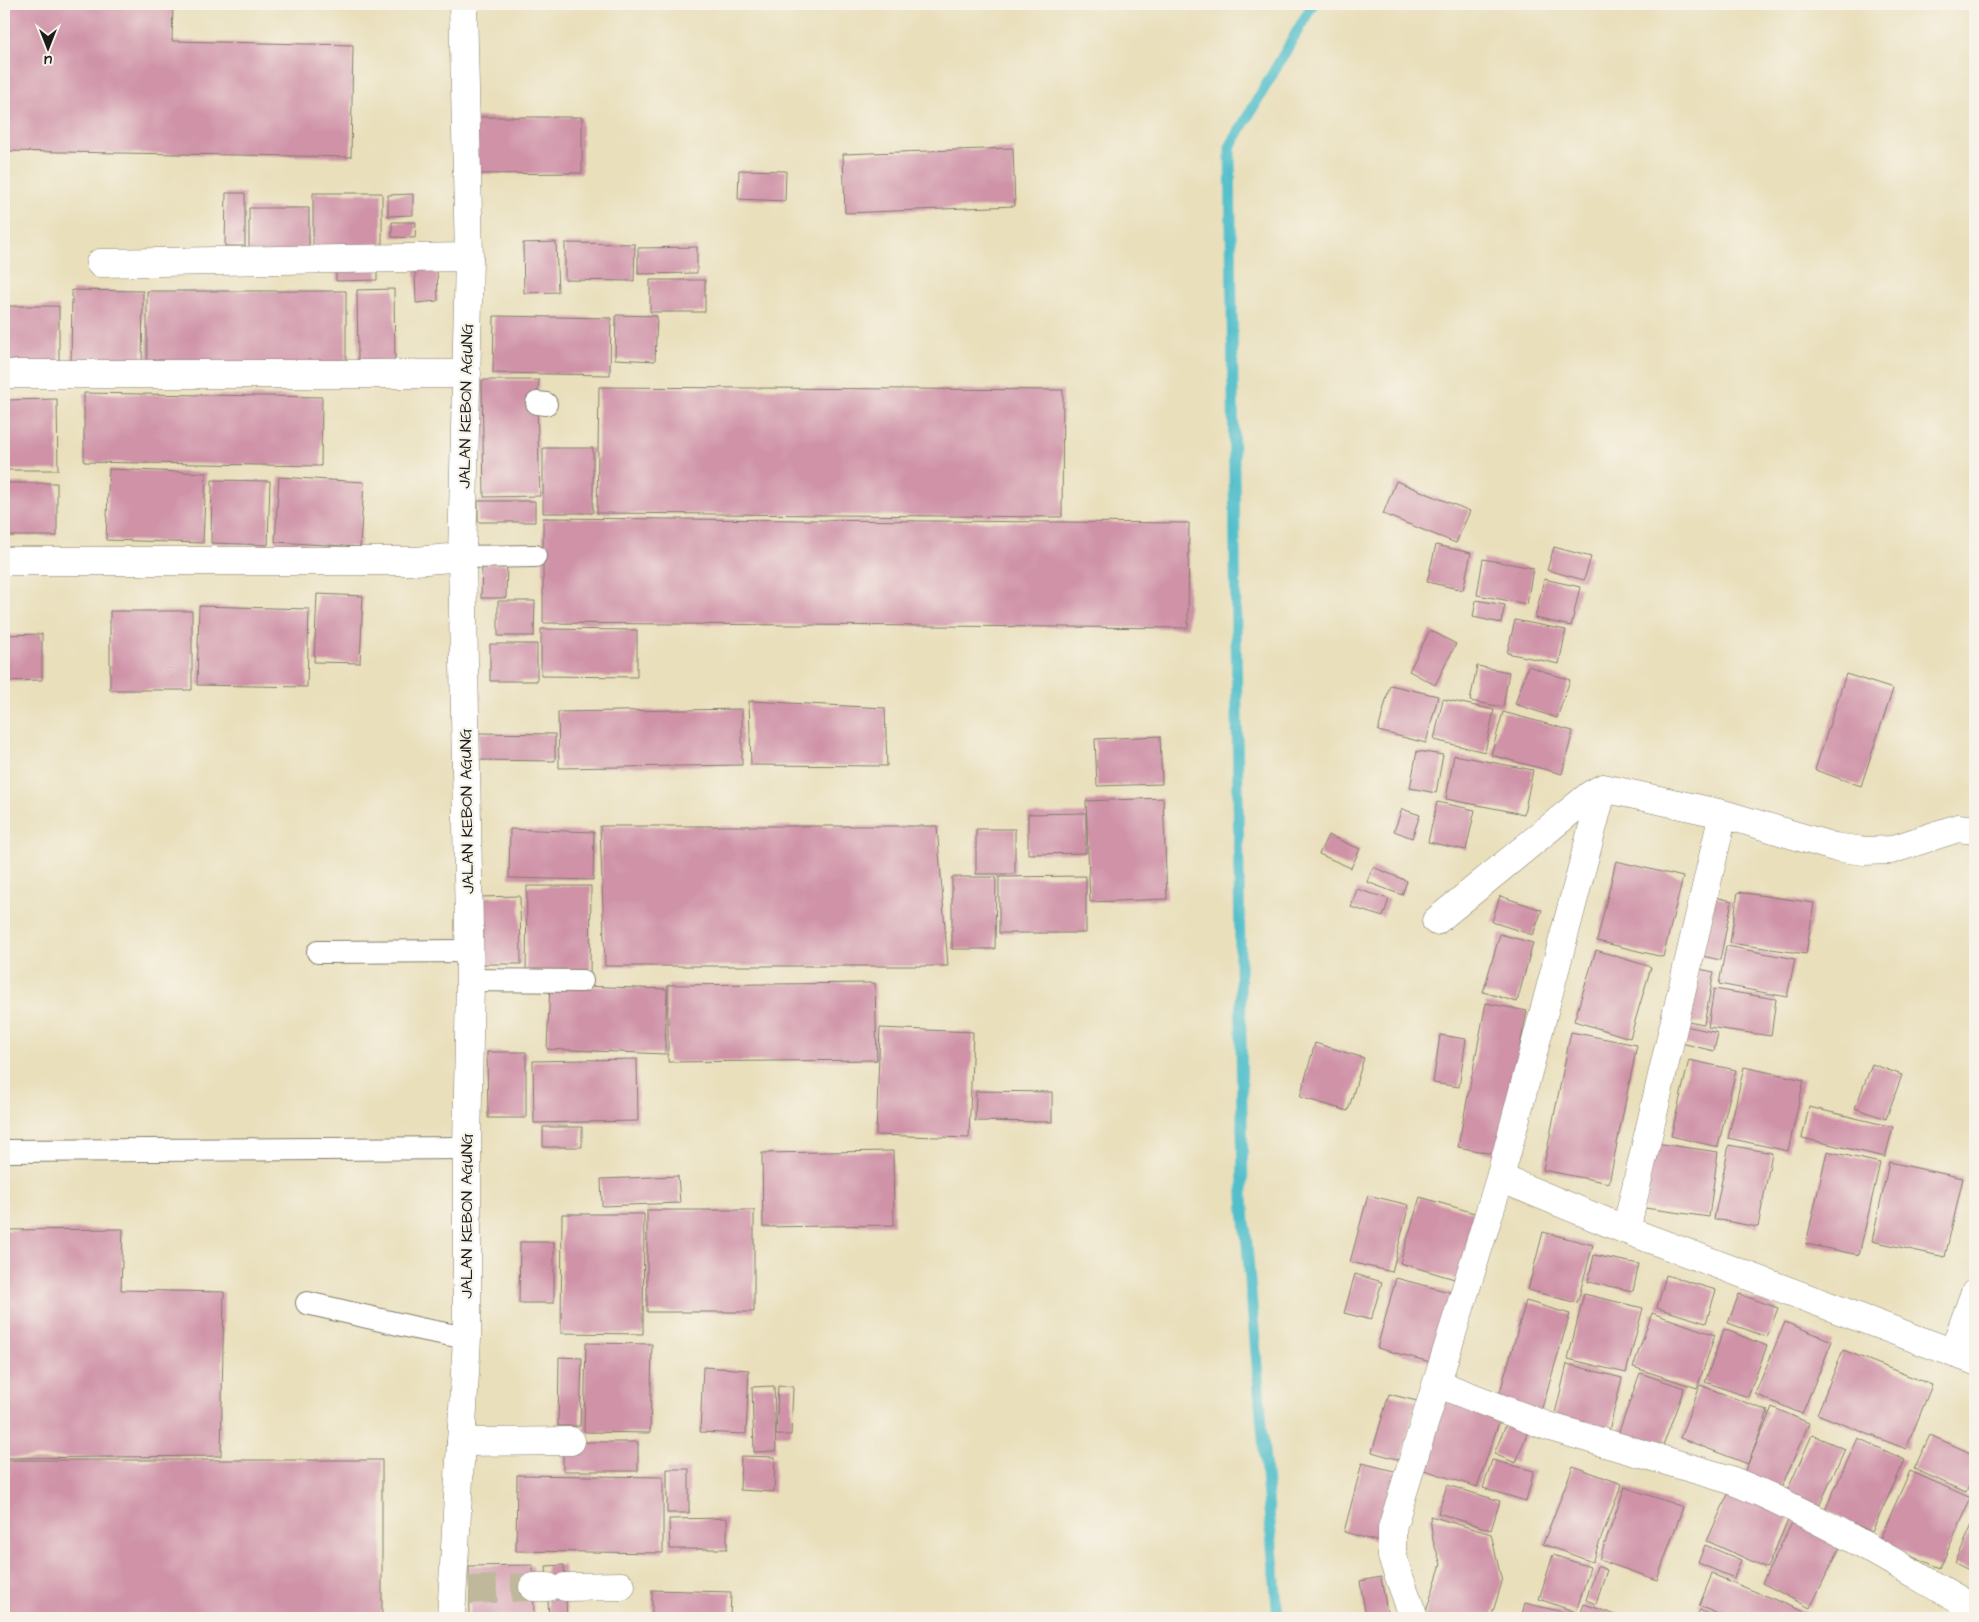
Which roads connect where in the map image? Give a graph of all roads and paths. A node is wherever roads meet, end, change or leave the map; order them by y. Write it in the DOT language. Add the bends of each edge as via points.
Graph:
graph roads {
  1 [pos="463,4"];
  2 [pos="469,257"];
  3 [pos="100,263"];
  4 [pos="4,374"];
  5 [pos="467,374"];
  6 [pos="535,556"];
  7 [pos="462,557"];
  8 [pos="4,561"];
  9 [pos="1603,788"];
  10 [pos="1724,814"];
  11 [pos="1975,830"];
  12 [pos="1436,921"];
  13 [pos="470,951"];
  14 [pos="318,952"];
  15 [pos="470,980"];
  16 [pos="582,981"];
  17 [pos="467,1148"];
  18 [pos="4,1150"];
  19 [pos="1500,1178"];
  20 [pos="1626,1230"];
  21 [pos="1975,1292"];
  22 [pos="307,1303"];
  23 [pos="467,1338"];
  24 [pos="1964,1357"];
  25 [pos="1438,1384"];
  26 [pos="571,1441"];
  27 [pos="461,1442"];
  28 [pos="622,1586"];
  29 [pos="549,1587"];
  30 [pos="1975,1609"];
  31 [pos="451,1618"];
  32 [pos="1414,1618"];
  1 -- 2 [label="street, JALAN KEBON AGUNG"];
  2 -- 3 [label="street"];
  2 -- 5 [label="street, JALAN KEBON AGUNG"];
  4 -- 5 [label="street"];
  5 -- 7 [label="street, JALAN KEBON AGUNG" via="475,403"];
  6 -- 7 [label="lane"];
  7 -- 8 [label="street" via="415,561"];
  7 -- 13 [label="street, JALAN KEBON AGUNG"];
  9 -- 10 [label="street"];
  9 -- 12 [label="street" via="1590,795"];
  9 -- 19 [label="street"];
  10 -- 11 [label="street" via="1834,847 1864,851 1891,850 1958,828"];
  10 -- 20 [label="street"];
  13 -- 14 [label="lane"];
  13 -- 15 [label="street, JALAN KEBON AGUNG"];
  15 -- 16 [label="lane"];
  15 -- 17 [label="street, JALAN KEBON AGUNG"];
  17 -- 18 [label="lane"];
  17 -- 23 [label="street, JALAN KEBON AGUNG"];
  19 -- 20 [label="street"];
  19 -- 25 [label="street"];
  20 -- 24 [label="street"];
  21 -- 24 [label="street"];
  22 -- 23 [label="lane"];
  23 -- 27 [label="street, JALAN KEBON AGUNG"];
  25 -- 30 [label="street" via="1547,1426 1751,1488 1810,1515"];
  25 -- 32 [label="street" via="1392,1528 1392,1557"];
  26 -- 27 [label="street"];
  27 -- 31 [label="street, JALAN KEBON AGUNG" via="461,1590"];
  28 -- 29 [label="street"];
}
